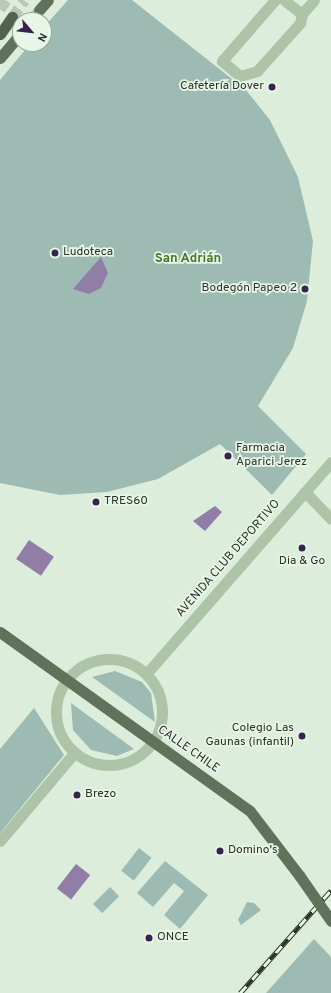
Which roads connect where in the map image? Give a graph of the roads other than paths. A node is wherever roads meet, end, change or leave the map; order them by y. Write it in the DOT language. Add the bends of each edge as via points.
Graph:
graph roads {
  1 [pos="48,0"];
  2 [pos="275,0"];
  3 [pos="284,0"];
  4 [pos="314,0"];
  5 [pos="39,10"];
  6 [pos="302,14"];
  7 [pos="12,17"];
  8 [pos="0,34"];
  9 [pos="12,44"];
  10 [pos="0,58"];
  11 [pos="331,462"];
  12 [pos="305,492"];
  13 [pos="331,518"];
  14 [pos="0,632"];
  15 [pos="147,673"];
  16 [pos="67,679"];
  17 [pos="152,741"];
  18 [pos="74,753"];
  19 [pos="0,841"];
  20 [pos="331,921"];
  1 -- 5 [label="main road"];
  2 -- 6 [label="street" via="222,61 240,76 257,71 300,23"];
  3 -- 6 [label="street"];
  4 -- 6 [label="street"];
  7 -- 8 [label="highway"];
  9 -- 10 [label="main road"];
  11 -- 12 [label="street, AVENIDA CLUB DEPORTIVO"];
  12 -- 13 [label="street"];
  12 -- 15 [label="street, AVENIDA CLUB DEPORTIVO"];
  14 -- 16 [label="main road, CALLE CHILE"];
  15 -- 16 [label="street" via="122,662 104,660 92,662"];
  15 -- 17 [label="street" via="162,699 160,729"];
  16 -- 17 [label="main road, CALLE CHILE"];
  16 -- 18 [label="street" via="55,706 57,728"];
  17 -- 18 [label="street" via="138,755 122,763 90,762"];
  17 -- 20 [label="main road, CALLE CHILE, bridge" via="250,811"];
  18 -- 19 [label="street"];
}
